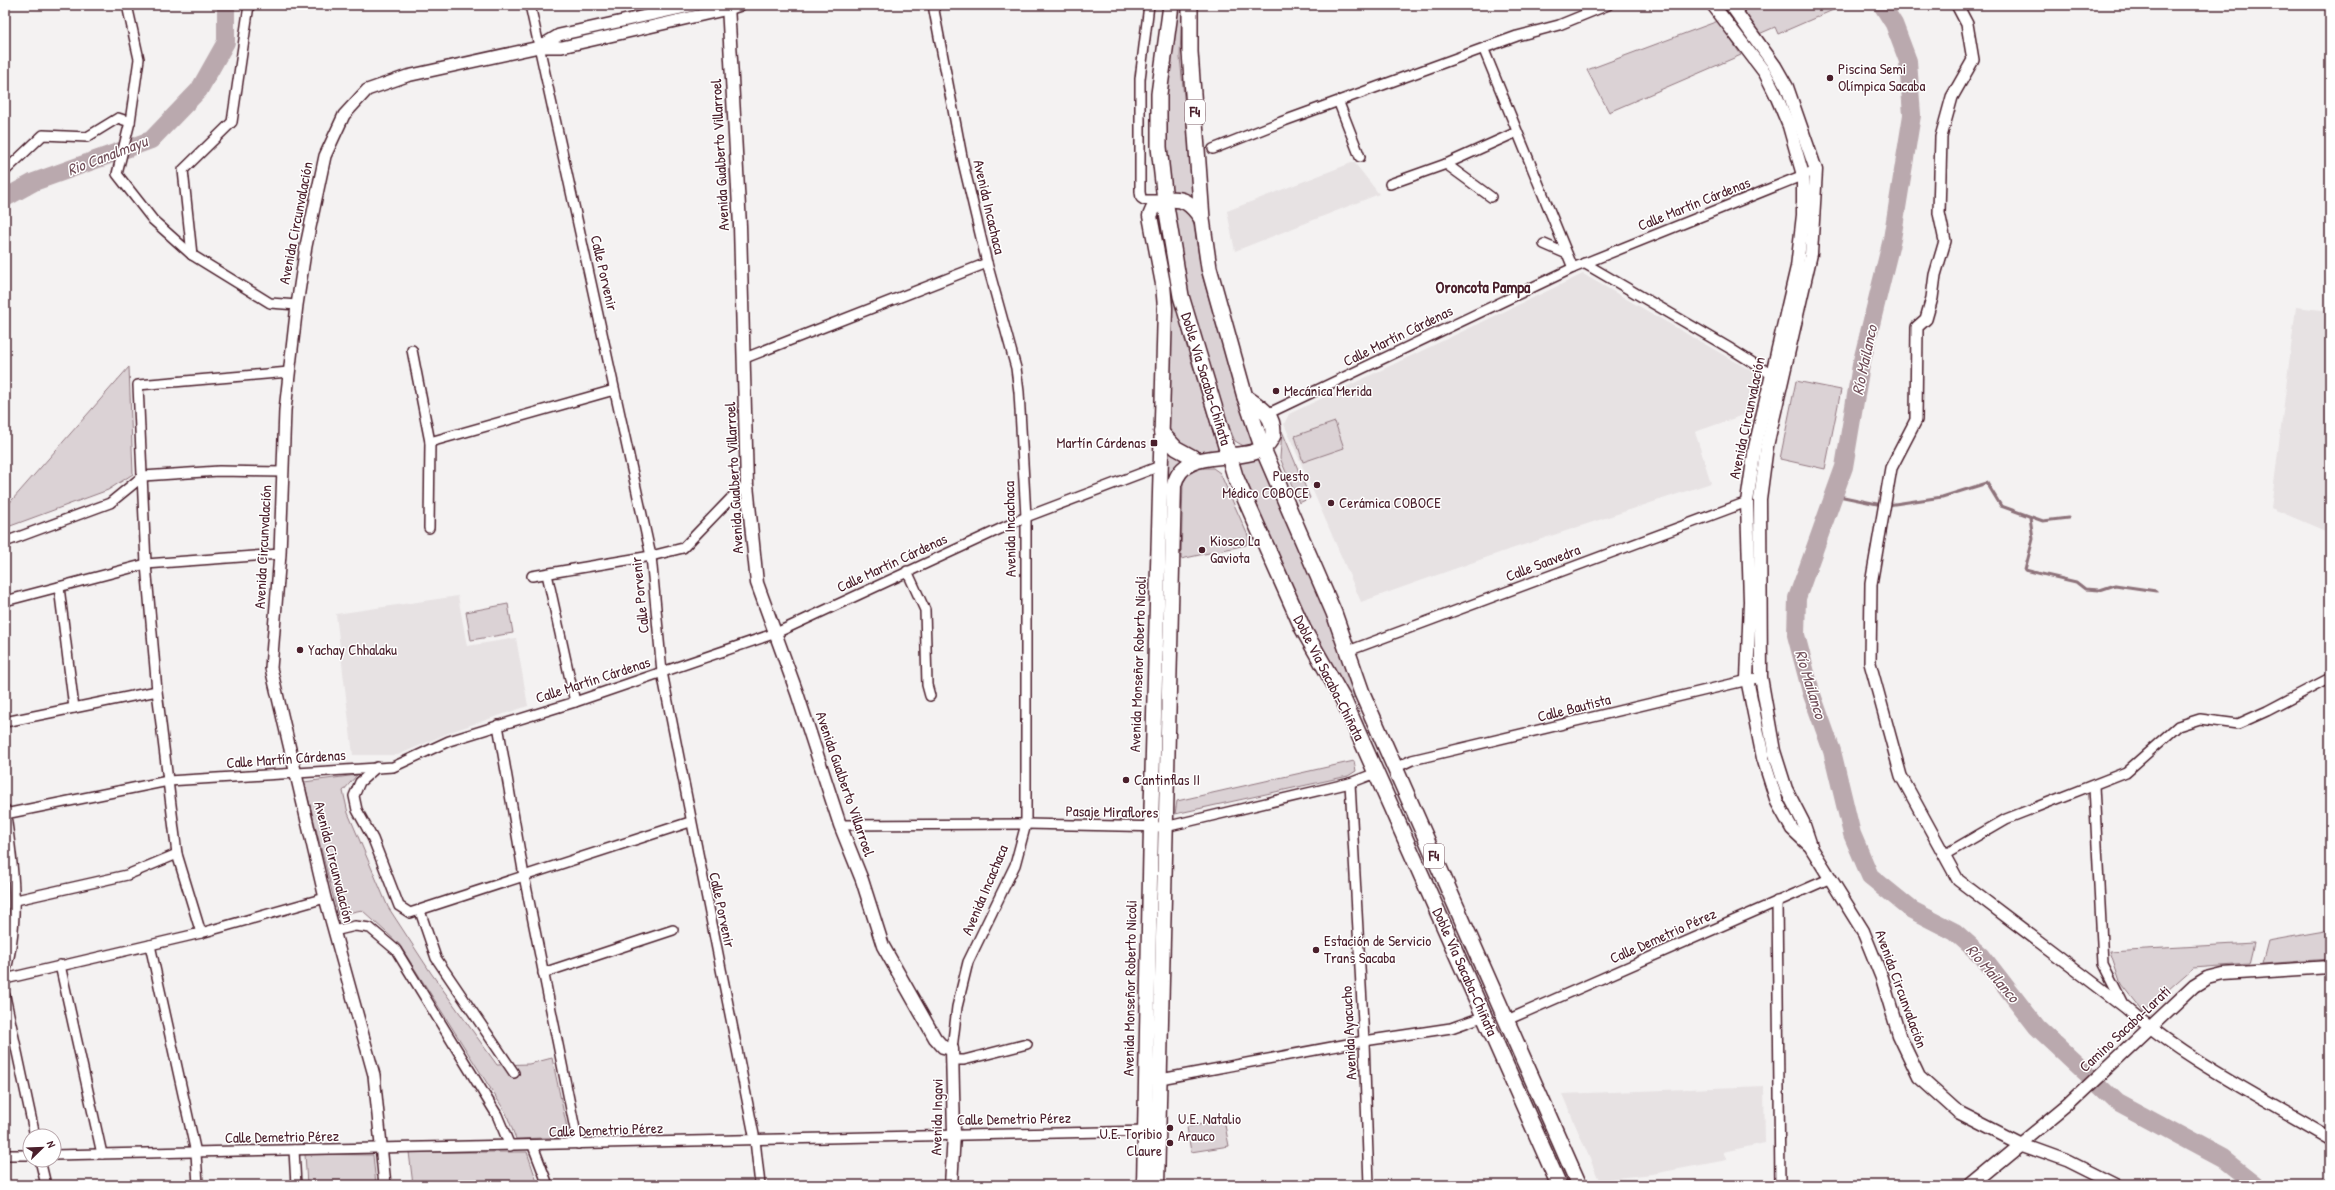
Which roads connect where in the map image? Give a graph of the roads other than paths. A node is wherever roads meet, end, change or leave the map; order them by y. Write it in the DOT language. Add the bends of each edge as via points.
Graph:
graph roads {
  1 [pos="127,5"];
  2 [pos="249,5"];
  3 [pos="530,5"];
  4 [pos="695,5"];
  5 [pos="740,5"];
  6 [pos="933,5"];
  7 [pos="1149,5"];
  8 [pos="1171,5"];
  9 [pos="1190,5"];
  10 [pos="1608,5"];
  11 [pos="1713,5"];
  12 [pos="1731,5"];
  13 [pos="1957,5"];
  14 [pos="728,7"];
  15 [pos="1758,44"];
  16 [pos="538,47"];
  17 [pos="1484,50"];
  18 [pos="1747,50"];
  19 [pos="1339,102"];
  20 [pos="130,122"];
  21 [pos="1517,132"];
  22 [pos="1213,149"];
  23 [pos="1360,157"];
  24 [pos="1446,164"];
  25 [pos="1816,170"];
  26 [pos="5,171"];
  27 [pos="1803,175"];
  28 [pos="1390,184"];
  29 [pos="1491,197"];
  30 [pos="1165,200"];
  31 [pos="1202,219"];
  32 [pos="1544,244"];
  33 [pos="1567,254"];
  34 [pos="192,255"];
  35 [pos="1584,263"];
  36 [pos="987,264"];
  37 [pos="1573,268"];
  38 [pos="297,305"];
  39 [pos="412,350"];
  40 [pos="745,358"];
  41 [pos="289,372"];
  42 [pos="1771,374"];
  43 [pos="1782,381"];
  44 [pos="614,390"];
  45 [pos="1246,397"];
  46 [pos="1269,414"];
  47 [pos="1161,432"];
  48 [pos="430,442"];
  49 [pos="1263,449"];
  50 [pos="1229,456"];
  51 [pos="1198,460"];
  52 [pos="1160,466"];
  53 [pos="283,472"];
  54 [pos="143,476"];
  55 [pos="747,485"];
  56 [pos="1747,502"];
  57 [pos="1026,517"];
  58 [pos="429,528"];
  59 [pos="5,542"];
  60 [pos="280,554"];
  61 [pos="651,556"];
  62 [pos="146,564"];
  63 [pos="907,571"];
  64 [pos="547,574"];
  65 [pos="532,576"];
  66 [pos="59,587"];
  67 [pos="5,601"];
  68 [pos="776,633"];
  69 [pos="1348,651"];
  70 [pos="662,672"];
  71 [pos="1761,677"];
  72 [pos="2330,678"];
  73 [pos="1747,679"];
  74 [pos="157,691"];
  75 [pos="930,696"];
  76 [pos="575,702"];
  77 [pos="74,708"];
  78 [pos="5,722"];
  79 [pos="498,725"];
  80 [pos="377,767"];
  81 [pos="1395,768"];
  82 [pos="1376,773"];
  83 [pos="296,774"];
  84 [pos="168,781"];
  85 [pos="1350,783"];
  86 [pos="2094,786"];
  87 [pos="5,812"];
  88 [pos="690,822"];
  89 [pos="1026,824"];
  90 [pos="840,825"];
  91 [pos="1151,827"];
  92 [pos="1165,827"];
  93 [pos="1812,849"];
  94 [pos="177,854"];
  95 [pos="1944,854"];
  96 [pos="524,876"];
  97 [pos="1831,878"];
  98 [pos="325,898"];
  99 [pos="16,900"];
  100 [pos="1777,900"];
  101 [pos="420,911"];
  102 [pos="673,930"];
  103 [pos="334,931"];
  104 [pos="201,933"];
  105 [pos="150,945"];
  106 [pos="60,965"];
  107 [pos="2330,967"];
  108 [pos="5,973"];
  109 [pos="543,973"];
  110 [pos="5,979"];
  111 [pos="5,996"];
  112 [pos="2125,1007"];
  113 [pos="1485,1016"];
  114 [pos="1507,1020"];
  115 [pos="2149,1028"];
  116 [pos="1364,1041"];
  117 [pos="1027,1044"];
  118 [pos="953,1055"];
  119 [pos="514,1073"];
  120 [pos="1159,1080"];
  121 [pos="1145,1082"];
  122 [pos="33,1128"];
  123 [pos="1151,1131"];
  124 [pos="954,1134"];
  125 [pos="2330,1138"];
  126 [pos="755,1140"];
  127 [pos="578,1144"];
  128 [pos="2021,1144"];
  129 [pos="510,1146"];
  130 [pos="533,1146"];
  131 [pos="381,1149"];
  132 [pos="294,1150"];
  133 [pos="196,1153"];
  134 [pos="102,1154"];
  135 [pos="5,1155"];
  136 [pos="22,1155"];
  137 [pos="62,1155"];
  138 [pos="42,1168"];
  139 [pos="2100,1180"];
  140 [pos="46,1185"];
  141 [pos="198,1185"];
  142 [pos="296,1185"];
  143 [pos="386,1185"];
  144 [pos="548,1185"];
  145 [pos="760,1185"];
  146 [pos="950,1185"];
  147 [pos="1144,1185"];
  148 [pos="1156,1185"];
  149 [pos="1369,1185"];
  150 [pos="1559,1185"];
  151 [pos="1579,1185"];
  152 [pos="1780,1185"];
  153 [pos="1971,1185"];
  154 [pos="2116,1185"];
  1 -- 20 [label="street" via="139,59"];
  2 -- 34 [label="street" via="232,122 183,170"];
  3 -- 16 [label="street, Calle Porvenir"];
  4 -- 16 [label="street, Avenida Circunvalación" via="559,35"];
  5 -- 14 [label="street, Avenida Circunvalación"];
  6 -- 36 [label="street, Avenida Incachaca" via="963,162"];
  7 -- 30 [label="street" via="1140,79 1140,192 1144,200"];
  8 -- 30 [label="highway, F4" via="1159,94 1159,147"];
  9 -- 31 [label="highway, F4" via="1190,52"];
  10 -- 17 [label="street" via="1559,25 1517,36"];
  11 -- 18 [label="main road, Avenida Circunvalación"];
  12 -- 15 [label="main road, Avenida Circunvalación"];
  13 -- 95 [label="street" via="1967,24 1973,60 1952,97 1941,137 1939,213 1945,241 1934,275 1932,298 1926,319 1917,327 1916,420 1891,468 1871,584 1870,663 1902,776"];
  14 -- 16 [label="street, Avenida Circunvalación" via="562,47"];
  14 -- 40 [label="main road, Avenida Gualberto Villarroel"];
  15 -- 18 [label="street"];
  15 -- 25 [label="main road, Avenida Circunvalación" via="1775,66 1787,88"];
  16 -- 38 [label="street, Avenida Circunvalación" via="402,77 367,90 344,115 325,156 306,246"];
  16 -- 44 [label="street, Calle Porvenir"];
  17 -- 19 [label="street"];
  17 -- 21 [label="street"];
  18 -- 27 [label="main road, Avenida Circunvalación" via="1765,73 1775,93 1789,126"];
  19 -- 22 [label="street"];
  19 -- 23 [label="street"];
  20 -- 26 [label="street" via="118,118 87,137 43,135"];
  20 -- 34 [label="street" via="117,174 153,220"];
  21 -- 24 [label="street"];
  21 -- 33 [label="street"];
  24 -- 28 [label="street"];
  24 -- 29 [label="street"];
  25 -- 27 [label="street, Calle Martín Cárdenas"];
  25 -- 43 [label="main road, Avenida Circunvalación" via="1811,254"];
  27 -- 35 [label="street, Calle Martín Cárdenas"];
  27 -- 42 [label="main road, Avenida Circunvalación" via="1803,215 1797,267"];
  30 -- 31 [label="highway" via="1181,199 1188,202"];
  30 -- 47 [label="main road, Avenida Monseñor Roberto Nicoli" via="1150,216 1165,308"];
  30 -- 50 [label="highway, Doble Vía Sacaba-Chiñata / F4" via="1181,296"];
  31 -- 45 [label="highway, Doble Vía Sacaba-Chiñata / F4" via="1209,268"];
  32 -- 33 [label="street"];
  33 -- 37 [label="street"];
  34 -- 38 [label="street" via="270,303"];
  35 -- 37 [label="street, Calle Martín Cárdenas"];
  35 -- 42 [label="street"];
  36 -- 40 [label="street"];
  36 -- 57 [label="street, Avenida Incachaca" via="1016,368"];
  37 -- 46 [label="street, Calle Martín Cárdenas"];
  38 -- 41 [label="street, Avenida Circunvalación"];
  39 -- 48 [label="street"];
  40 -- 55 [label="main road, Avenida Gualberto Villarroel"];
  41 -- 53 [label="street, Avenida Circunvalación"];
  41 -- 54 [label="street" via="138,385"];
  42 -- 43 [label="street"];
  42 -- 56 [label="main road, Avenida Circunvalación" via="1755,447"];
  43 -- 71 [label="main road, Avenida Circunvalación" via="1767,446 1760,498"];
  44 -- 48 [label="street"];
  44 -- 61 [label="street, Calle Porvenir"];
  45 -- 46 [label="highway"];
  45 -- 49 [label="highway, Doble Vía Sacaba-Chiñata / F4"];
  46 -- 49 [label="highway" via="1273,435"];
  47 -- 51 [label="main road" via="1176,448"];
  47 -- 52 [label="main road, Avenida Monseñor Roberto Nicoli"];
  48 -- 58 [label="street"];
  49 -- 50 [label="highway" via="1249,454"];
  49 -- 69 [label="highway, Doble Vía Sacaba-Chiñata / F4"];
  50 -- 51 [label="main road, Avenida Monseñor Roberto Nicoli"];
  50 -- 82 [label="highway, Doble Vía Sacaba-Chiñata / F4" via="1264,544 1303,629 1344,701"];
  51 -- 92 [label="main road, Avenida Monseñor Roberto Nicoli" via="1182,468 1176,476 1174,485"];
  52 -- 57 [label="street, Calle Martín Cárdenas"];
  52 -- 91 [label="main road, Avenida Monseñor Roberto Nicoli"];
  53 -- 54 [label="street" via="219,471"];
  53 -- 60 [label="street, Avenida Circunvalación"];
  54 -- 59 [label="street" via="110,504"];
  54 -- 62 [label="street"];
  55 -- 61 [label="street" via="735,494 683,548"];
  55 -- 68 [label="main road, Avenida Gualberto Villarroel" via="757,583"];
  56 -- 69 [label="street, Calle Saavedra"];
  56 -- 73 [label="main road, Avenida Circunvalación" via="1750,601"];
  57 -- 63 [label="street, Calle Martín Cárdenas"];
  57 -- 89 [label="street, Avenida Incachaca"];
  60 -- 62 [label="street"];
  60 -- 83 [label="street, Avenida Circunvalación" via="271,668"];
  61 -- 64 [label="street"];
  61 -- 70 [label="street, Calle Porvenir"];
  62 -- 66 [label="street"];
  62 -- 74 [label="street"];
  63 -- 68 [label="street, Calle Martín Cárdenas"];
  63 -- 75 [label="street" via="925,610 927,685"];
  64 -- 65 [label="street"];
  64 -- 76 [label="street"];
  66 -- 67 [label="street"];
  66 -- 77 [label="street"];
  68 -- 70 [label="street, Calle Martín Cárdenas"];
  68 -- 90 [label="main road, Avenida Gualberto Villarroel"];
  69 -- 81 [label="highway, Doble Vía Sacaba-Chiñata / F4" via="1362,693"];
  70 -- 76 [label="street, Calle Martín Cárdenas"];
  70 -- 88 [label="street, Calle Porvenir"];
  71 -- 73 [label="street, Calle Bautista"];
  71 -- 93 [label="main road, Avenida Circunvalación" via="1774,751 1786,789 1803,822"];
  72 -- 86 [label="street" via="2238,724 2200,719 2178,726 2126,772"];
  73 -- 81 [label="street, Calle Bautista" via="1412,760"];
  73 -- 93 [label="main road, Avenida Circunvalación" via="1763,758 1777,802 1792,830"];
  74 -- 77 [label="street"];
  74 -- 84 [label="street"];
  76 -- 79 [label="street, Calle Martín Cárdenas"];
  77 -- 78 [label="street"];
  79 -- 80 [label="street, Calle Martín Cárdenas" via="449,741 393,767"];
  79 -- 96 [label="street"];
  80 -- 83 [label="street, Calle Martín Cárdenas"];
  80 -- 101 [label="street" via="360,782 354,796 357,810 373,839 399,906 410,913"];
  81 -- 114 [label="highway, Doble Vía Sacaba-Chiñata / F4"];
  82 -- 85 [label="street, Pasaje Miraflores"];
  82 -- 113 [label="highway, Doble Vía Sacaba-Chiñata / F4"];
  83 -- 84 [label="street, Calle Martín Cárdenas"];
  83 -- 98 [label="street, Avenida Circunvalación"];
  84 -- 87 [label="street, Calle Martín Cárdenas"];
  84 -- 94 [label="street"];
  85 -- 92 [label="street, Pasaje Miraflores"];
  85 -- 116 [label="street, Avenida Ayacucho"];
  86 -- 95 [label="street" via="2006,819"];
  86 -- 112 [label="street" via="2102,964"];
  87 -- 99 [label="street"];
  88 -- 96 [label="street"];
  88 -- 126 [label="street, Calle Porvenir"];
  89 -- 90 [label="street, Pasaje Miraflores"];
  89 -- 91 [label="street, Pasaje Miraflores"];
  89 -- 118 [label="street, Avenida Incachaca" via="1015,865 968,962 956,1007"];
  90 -- 118 [label="main road, Avenida Gualberto Villarroel" via="862,880 883,946 935,1038"];
  91 -- 92 [label="street, Pasaje Miraflores"];
  91 -- 121 [label="main road, Avenida Monseñor Roberto Nicoli"];
  92 -- 120 [label="main road, Avenida Monseñor Roberto Nicoli"];
  93 -- 97 [label="main road, Avenida Circunvalación"];
  94 -- 99 [label="street" via="127,875"];
  94 -- 104 [label="street"];
  95 -- 112 [label="street" via="1958,880"];
  96 -- 101 [label="street"];
  96 -- 109 [label="street"];
  97 -- 100 [label="street, Calle Demetrio Pérez"];
  97 -- 128 [label="main road, Avenida Circunvalación" via="1863,931 1882,978 1899,1035 1919,1077 1958,1112"];
  98 -- 103 [label="street, Avenida Circunvalación"];
  98 -- 104 [label="street"];
  99 -- 108 [label="street"];
  100 -- 114 [label="street, Calle Demetrio Pérez"];
  100 -- 152 [label="street"];
  101 -- 119 [label="street" via="436,958"];
  102 -- 109 [label="street"];
  103 -- 129 [label="street" via="355,926 370,928 396,950 497,1115"];
  103 -- 131 [label="street, Avenida Circunvalación" via="374,1075"];
  104 -- 105 [label="street"];
  105 -- 106 [label="street"];
  105 -- 133 [label="street"];
  106 -- 110 [label="street"];
  106 -- 134 [label="street"];
  107 -- 115 [label="main road, Camino Sacaba-Larati" via="2223,974 2208,978 2194,986"];
  109 -- 127 [label="street"];
  111 -- 122 [label="street"];
  112 -- 115 [label="street"];
  113 -- 116 [label="street" via="1451,1028"];
  113 -- 150 [label="highway, Doble Vía Sacaba-Chiñata / F4"];
  114 -- 151 [label="highway, Doble Vía Sacaba-Chiñata / F4"];
  115 -- 125 [label="street" via="2242,1087"];
  115 -- 128 [label="main road, Camino Sacaba-Larati" via="2069,1104"];
  116 -- 120 [label="street"];
  116 -- 149 [label="street, Avenida Ayacucho"];
  117 -- 118 [label="street" via="964,1060"];
  118 -- 124 [label="main road, Avenida Ingavi"];
  120 -- 121 [label="street"];
  120 -- 123 [label="main road, Avenida Monseñor Roberto Nicoli"];
  121 -- 123 [label="main road, Avenida Monseñor Roberto Nicoli"];
  123 -- 124 [label="street, Calle Demetrio Pérez"];
  123 -- 147 [label="main road, Avenida Monseñor Roberto Nicoli"];
  123 -- 148 [label="main road, Avenida Monseñor Roberto Nicoli"];
  124 -- 126 [label="street, Calle Demetrio Pérez"];
  124 -- 146 [label="main road, Avenida Ingavi"];
  126 -- 127 [label="street, Calle Demetrio Pérez"];
  126 -- 145 [label="street, Calle Porvenir"];
  127 -- 130 [label="street, Calle Demetrio Pérez"];
  128 -- 139 [label="street"];
  128 -- 153 [label="main road, Camino Sacaba-Larati"];
  129 -- 130 [label="street, Calle Demetrio Pérez"];
  129 -- 131 [label="street, Calle Demetrio Pérez"];
  130 -- 144 [label="street"];
  131 -- 132 [label="street, Calle Demetrio Pérez"];
  131 -- 143 [label="street, Avenida Circunvalación"];
  132 -- 133 [label="street, Calle Demetrio Pérez"];
  132 -- 142 [label="street"];
  133 -- 134 [label="street, Calle Demetrio Pérez"];
  133 -- 141 [label="street"];
  134 -- 137 [label="street, Calle Demetrio Pérez"];
  135 -- 136 [label="street"];
  138 -- 140 [label="street"];
  139 -- 154 [label="street"];
}
